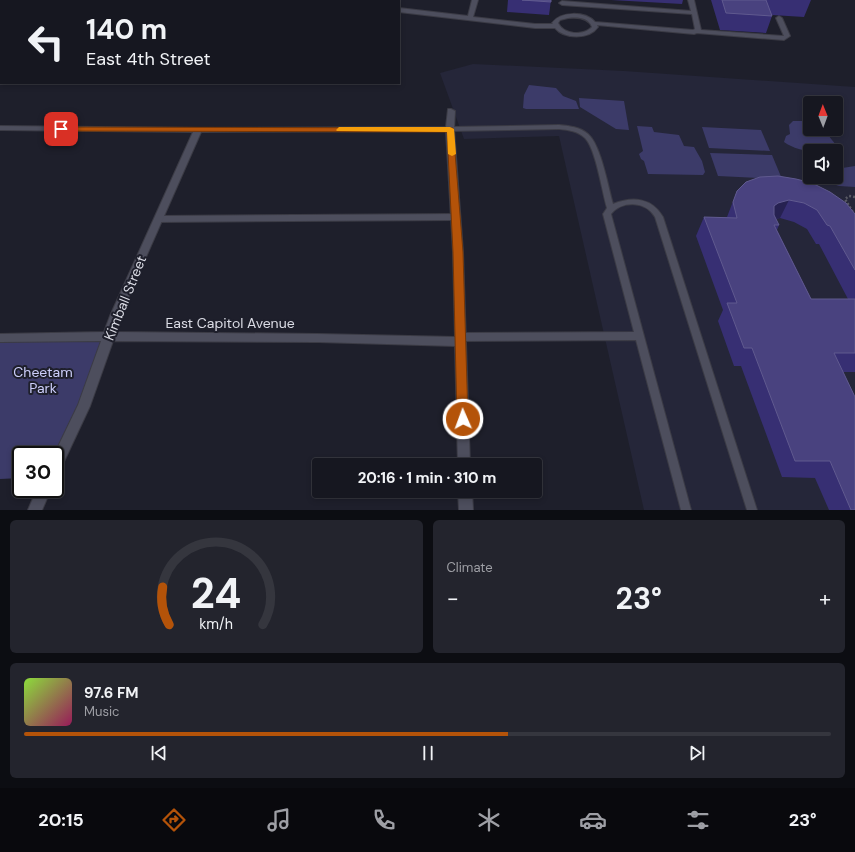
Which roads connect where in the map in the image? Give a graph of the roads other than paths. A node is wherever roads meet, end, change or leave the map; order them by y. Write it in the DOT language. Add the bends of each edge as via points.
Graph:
graph roads {
  1 [pos="475,0"];
  2 [pos="691,0"];
  3 [pos="562,2"];
  4 [pos="400,10"];
  5 [pos="694,13"];
  6 [pos="561,17"];
  7 [pos="470,18"];
  8 [pos="780,18"];
  9 [pos="593,23"];
  10 [pos="556,26"];
  11 [pos="697,32"];
  12 [pos="451,111"];
  13 [pos="0,128"];
  14 [pos="450,129"];
  15 [pos="198,130"];
  16 [pos="610,208"];
  17 [pos="456,217"];
  18 [pos="158,219"];
  19 [pos="108,336"];
  20 [pos="640,336"];
  21 [pos="0,338"];
  22 [pos="460,340"];
  23 [pos="64,447"];
  24 [pos="464,458"];
  25 [pos="40,498"];
  26 [pos="465,498"];
  27 [pos="35,510"];
  28 [pos="466,510"];
  29 [pos="686,510"];
  30 [pos="752,510"];
  1 -- 7 [label="lane"];
  2 -- 5 [label="lane"];
  3 -- 5 [label="lane"];
  3 -- 6 [label="lane"];
  4 -- 7 [label="lane"];
  5 -- 11 [label="lane"];
  6 -- 9 [label="lane" via="580,16"];
  6 -- 10 [label="lane" via="556,21"];
  7 -- 10 [label="lane"];
  8 -- 11 [label="lane" via="787,36 784,38"];
  9 -- 10 [label="lane" via="593,30 583,34 563,32"];
  9 -- 11 [label="lane"];
  12 -- 14 [label="street"];
  13 -- 15 [label="street"];
  14 -- 15 [label="street"];
  14 -- 16 [label="lane" via="559,127 571,128 582,133 592,143"];
  14 -- 17 [label="street"];
  15 -- 18 [label="street, Kimball Street"];
  16 -- 20 [label="lane" via="607,214"];
  16 -- 30 [label="lane" via="618,204 637,202 654,209 659,217"];
  17 -- 18 [label="lane"];
  17 -- 22 [label="street"];
  18 -- 19 [label="street, Kimball Street"];
  19 -- 21 [label="street, East Capitol Avenue"];
  19 -- 22 [label="street, East Capitol Avenue"];
  19 -- 23 [label="street, Kimball Street" via="84,406"];
  20 -- 22 [label="lane"];
  20 -- 29 [label="lane"];
  22 -- 24 [label="street"];
  25 -- 27 [label="street"];
  26 -- 28 [label="street"];
}
